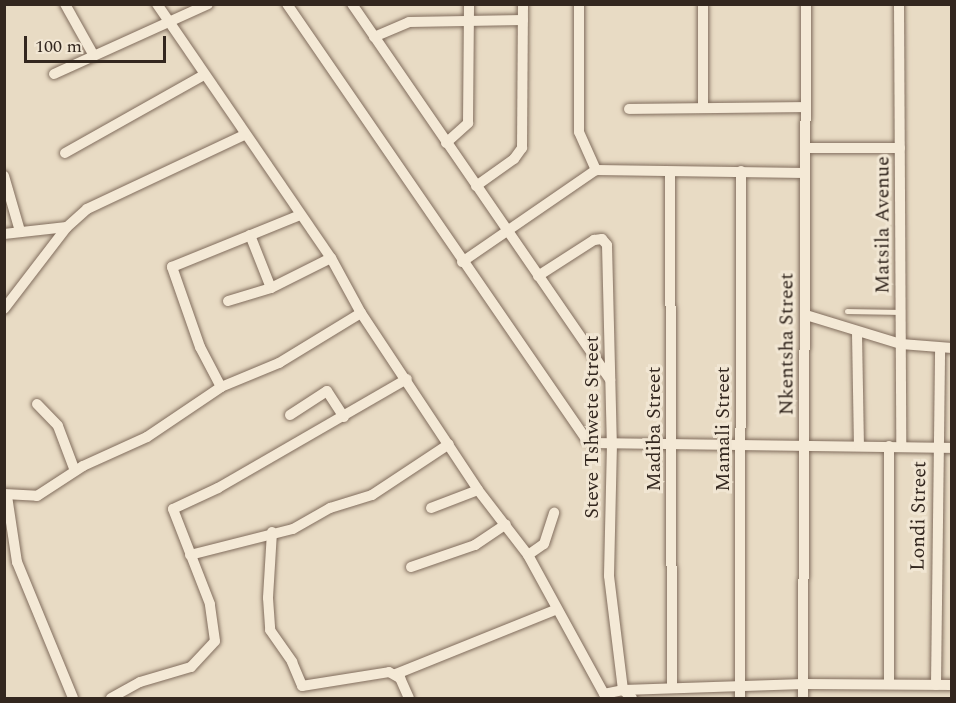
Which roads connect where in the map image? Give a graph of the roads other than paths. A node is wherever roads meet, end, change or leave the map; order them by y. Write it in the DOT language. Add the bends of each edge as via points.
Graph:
graph roads {
  1 [pos="65,4"];
  2 [pos="157,4"];
  3 [pos="208,4"];
  4 [pos="287,4"];
  5 [pos="352,4"];
  6 [pos="469,4"];
  7 [pos="523,4"];
  8 [pos="579,4"];
  9 [pos="806,4"];
  10 [pos="899,4"];
  11 [pos="703,6"];
  12 [pos="523,20"];
  13 [pos="471,21"];
  14 [pos="169,22"];
  15 [pos="374,37"];
  16 [pos="93,54"];
  17 [pos="54,74"];
  18 [pos="204,75"];
  19 [pos="703,106"];
  20 [pos="806,107"];
  21 [pos="629,109"];
  22 [pos="244,135"];
  23 [pos="446,143"];
  24 [pos="806,148"];
  25 [pos="900,148"];
  26 [pos="65,153"];
  27 [pos="597,170"];
  28 [pos="670,171"];
  29 [pos="741,171"];
  30 [pos="805,173"];
  31 [pos="4,176"];
  32 [pos="476,186"];
  33 [pos="300,215"];
  34 [pos="67,226"];
  35 [pos="20,231"];
  36 [pos="507,231"];
  37 [pos="4,234"];
  38 [pos="250,235"];
  39 [pos="331,258"];
  40 [pos="462,261"];
  41 [pos="538,276"];
  42 [pos="271,288"];
  43 [pos="228,302"];
  44 [pos="4,309"];
  45 [pos="847,311"];
  46 [pos="902,312"];
  47 [pos="361,313"];
  48 [pos="806,315"];
  49 [pos="858,333"];
  50 [pos="901,344"];
  51 [pos="946,348"];
  52 [pos="407,379"];
  53 [pos="610,380"];
  54 [pos="221,387"];
  55 [pos="37,404"];
  56 [pos="290,415"];
  57 [pos="344,417"];
  58 [pos="612,443"];
  59 [pos="449,444"];
  60 [pos="672,444"];
  61 [pos="741,445"];
  62 [pos="805,446"];
  63 [pos="858,446"];
  64 [pos="889,446"];
  65 [pos="901,446"];
  66 [pos="938,448"];
  67 [pos="951,448"];
  68 [pos="75,471"];
  69 [pos="478,490"];
  70 [pos="6,495"];
  71 [pos="431,508"];
  72 [pos="554,513"];
  73 [pos="506,524"];
  74 [pos="272,532"];
  75 [pos="10,552"];
  76 [pos="190,555"];
  77 [pos="528,555"];
  78 [pos="411,567"];
  79 [pos="555,610"];
  80 [pos="396,674"];
  81 [pos="804,684"];
  82 [pos="889,684"];
  83 [pos="936,685"];
  84 [pos="951,685"];
  85 [pos="672,686"];
  86 [pos="741,686"];
  87 [pos="623,690"];
  88 [pos="602,696"];
  89 [pos="74,699"];
  90 [pos="111,699"];
  91 [pos="410,699"];
  92 [pos="632,699"];
  93 [pos="740,699"];
  94 [pos="803,699"];
  1 -- 16 [label="street"];
  2 -- 14 [label="street"];
  3 -- 14 [label="street"];
  4 -- 40 [label="street"];
  5 -- 15 [label="street"];
  6 -- 13 [label="street"];
  7 -- 12 [label="street"];
  8 -- 27 [label="street" via="579,132"];
  9 -- 20 [label="street, Nkentsha Street"];
  10 -- 25 [label="street, Matsila Avenue"];
  11 -- 19 [label="street"];
  12 -- 13 [label="street"];
  12 -- 32 [label="street" via="522,148 514,159"];
  13 -- 15 [label="street" via="401,23"];
  13 -- 23 [label="street" via="468,123"];
  14 -- 16 [label="street"];
  14 -- 18 [label="street"];
  15 -- 23 [label="street"];
  16 -- 17 [label="street"];
  18 -- 22 [label="street"];
  18 -- 26 [label="street"];
  19 -- 20 [label="street"];
  19 -- 21 [label="street"];
  20 -- 24 [label="street, Nkentsha Street"];
  22 -- 33 [label="street"];
  22 -- 34 [label="street" via="98,203"];
  23 -- 32 [label="street"];
  24 -- 25 [label="street"];
  24 -- 30 [label="street, Nkentsha Street"];
  25 -- 46 [label="street, Matsila Avenue"];
  27 -- 28 [label="street"];
  27 -- 36 [label="street"];
  28 -- 29 [label="street"];
  28 -- 60 [label="street, Madiba Street"];
  29 -- 30 [label="street"];
  29 -- 61 [label="street, Mamali Street"];
  30 -- 48 [label="street, Nkentsha Street"];
  31 -- 35 [label="street"];
  32 -- 36 [label="street"];
  33 -- 38 [label="street"];
  33 -- 39 [label="street"];
  34 -- 35 [label="street"];
  34 -- 44 [label="street"];
  35 -- 37 [label="street"];
  36 -- 40 [label="street"];
  36 -- 41 [label="street"];
  38 -- 42 [label="street"];
  38 -- 54 [label="street" via="173,265 171,270 200,347"];
  39 -- 42 [label="street"];
  39 -- 47 [label="street"];
  40 -- 58 [label="street" via="584,437 592,442"];
  41 -- 53 [label="street"];
  41 -- 53 [label="street, Steve Tshwete Street" via="594,240 606,243"];
  42 -- 43 [label="street"];
  45 -- 46 [label="lane"];
  46 -- 50 [label="street, Matsila Avenue"];
  47 -- 52 [label="street"];
  47 -- 54 [label="street" via="279,363"];
  48 -- 49 [label="street"];
  48 -- 62 [label="street, Nkentsha Street"];
  49 -- 50 [label="street"];
  49 -- 63 [label="street"];
  50 -- 51 [label="street"];
  50 -- 65 [label="street, Matsila Avenue"];
  51 -- 66 [label="street, Londi Street"];
  52 -- 57 [label="street"];
  52 -- 59 [label="street"];
  53 -- 58 [label="street, Steve Tshwete Street"];
  54 -- 68 [label="street" via="147,437"];
  55 -- 68 [label="street" via="58,426"];
  56 -- 57 [label="street" via="327,391"];
  57 -- 76 [label="street" via="285,446 206,495 173,509"];
  58 -- 60 [label="street"];
  58 -- 87 [label="street, Steve Tshwete Street" via="609,576"];
  59 -- 69 [label="street"];
  59 -- 74 [label="street" via="376,493 330,508 293,529"];
  60 -- 61 [label="street"];
  60 -- 85 [label="street, Madiba Street"];
  61 -- 62 [label="street"];
  61 -- 86 [label="street, Mamali Street"];
  62 -- 63 [label="street"];
  62 -- 81 [label="street, Nkentsha Street"];
  63 -- 64 [label="street"];
  64 -- 65 [label="street"];
  64 -- 82 [label="street"];
  65 -- 66 [label="street"];
  66 -- 67 [label="street"];
  66 -- 83 [label="street, Londi Street"];
  68 -- 70 [label="street" via="37,496"];
  69 -- 71 [label="street"];
  69 -- 73 [label="street"];
  70 -- 75 [label="street"];
  72 -- 77 [label="street" via="544,544"];
  73 -- 77 [label="street"];
  73 -- 78 [label="street" via="475,544"];
  74 -- 76 [label="street"];
  74 -- 80 [label="street" via="270,630 292,662 302,686 317,686 360,674"];
  75 -- 89 [label="street"];
  76 -- 90 [label="street" via="210,604 216,636 213,646 190,667 140,682"];
  77 -- 79 [label="street"];
  79 -- 80 [label="street"];
  79 -- 88 [label="street"];
  80 -- 91 [label="street"];
  81 -- 82 [label="street"];
  81 -- 86 [label="street"];
  81 -- 94 [label="street, Nkentsha Street"];
  82 -- 83 [label="street"];
  83 -- 84 [label="street"];
  85 -- 86 [label="street"];
  85 -- 87 [label="street"];
  86 -- 93 [label="street, Mamali Street"];
  87 -- 88 [label="street"];
  87 -- 92 [label="street"];
}
